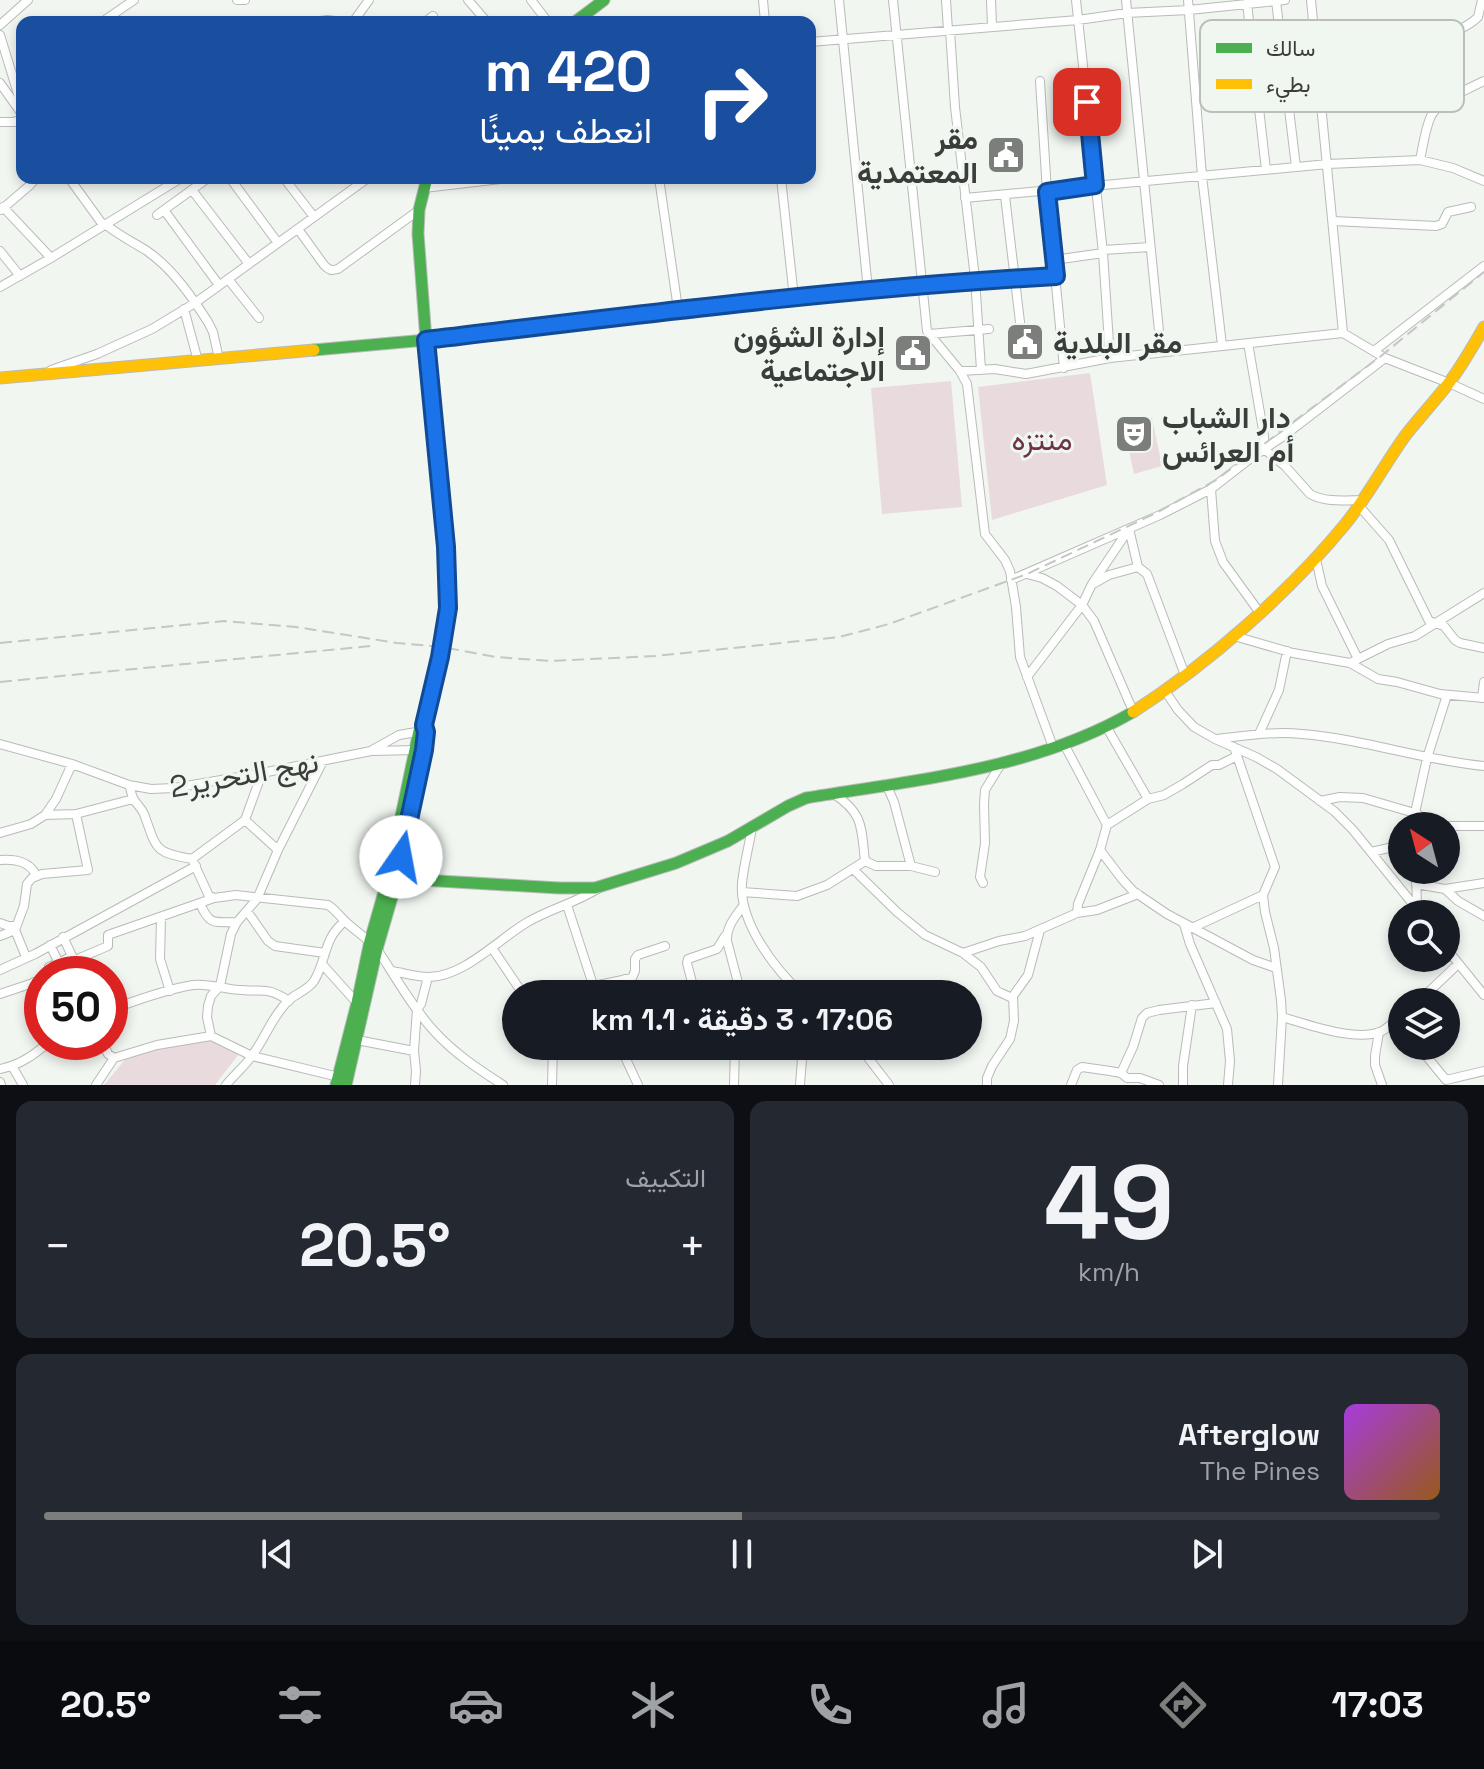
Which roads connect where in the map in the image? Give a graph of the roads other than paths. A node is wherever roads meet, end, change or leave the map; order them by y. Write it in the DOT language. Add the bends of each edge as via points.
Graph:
graph roads {
  1 [pos="28,0"];
  2 [pos="134,0"];
  3 [pos="237,0"];
  4 [pos="245,0"];
  5 [pos="468,0"];
  6 [pos="531,0"];
  7 [pos="604,0"];
  8 [pos="839,0"];
  9 [pos="893,0"];
  10 [pos="946,0"];
  11 [pos="991,0"];
  12 [pos="1076,0"];
  13 [pos="1126,0"];
  14 [pos="1311,0"];
  15 [pos="1482,0"];
  16 [pos="1280,1"];
  17 [pos="1247,3"];
  18 [pos="1189,5"];
  19 [pos="1127,13"];
  20 [pos="113,16"];
  21 [pos="482,16"];
  22 [pos="543,16"];
  23 [pos="583,16"];
  24 [pos="1078,20"];
  25 [pos="1249,20"];
  26 [pos="1313,20"];
  27 [pos="0,25"];
  28 [pos="992,26"];
  29 [pos="1464,27"];
  30 [pos="949,30"];
  31 [pos="895,34"];
  32 [pos="0,35"];
  33 [pos="843,39"];
  34 [pos="816,41"];
  35 [pos="1040,81"];
  36 [pos="1484,81"];
  37 [pos="0,83"];
  38 [pos="16,85"];
  39 [pos="1464,90"];
  40 [pos="16,107"];
  41 [pos="1259,112"];
  42 [pos="1291,112"];
  43 [pos="1322,112"];
  44 [pos="1433,112"];
  45 [pos="1420,160"];
  46 [pos="1328,164"];
  47 [pos="1296,167"];
  48 [pos="1266,170"];
  49 [pos="1202,176"];
  50 [pos="1143,180"];
  51 [pos="1484,181"];
  52 [pos="31,184"];
  53 [pos="73,184"];
  54 [pos="168,184"];
  55 [pos="200,184"];
  56 [pos="234,184"];
  57 [pos="290,184"];
  58 [pos="360,184"];
  59 [pos="425,184"];
  60 [pos="660,184"];
  61 [pos="782,184"];
  62 [pos="1095,185"];
  63 [pos="192,190"];
  64 [pos="1047,192"];
  65 [pos="1005,196"];
  66 [pos="965,198"];
  67 [pos="1471,207"];
  68 [pos="2,209"];
  69 [pos="419,210"];
  70 [pos="314,217"];
  71 [pos="1333,221"];
  72 [pos="104,225"];
  73 [pos="298,229"];
  74 [pos="278,243"];
  75 [pos="1150,247"];
  76 [pos="0,251"];
  77 [pos="1103,251"];
  78 [pos="51,258"];
  79 [pos="1054,260"];
  80 [pos="249,264"];
  81 [pos="1484,266"];
  82 [pos="20,276"];
  83 [pos="1056,276"];
  84 [pos="1016,278"];
  85 [pos="228,279"];
  86 [pos="976,282"];
  87 [pos="219,285"];
  88 [pos="923,285"];
  89 [pos="0,287"];
  90 [pos="868,290"];
  91 [pos="794,298"];
  92 [pos="195,303"];
  93 [pos="184,309"];
  94 [pos="678,309"];
  95 [pos="259,318"];
  96 [pos="1020,322"];
  97 [pos="1484,327"];
  98 [pos="984,329"];
  99 [pos="1343,333"];
  100 [pos="929,334"];
  101 [pos="426,340"];
  102 [pos="1248,343"];
  103 [pos="1222,345"];
  104 [pos="1161,351"];
  105 [pos="1374,351"];
  106 [pos="1110,358"];
  107 [pos="1385,358"];
  108 [pos="219,359"];
  109 [pos="198,361"];
  110 [pos="1064,368"];
  111 [pos="981,370"];
  112 [pos="960,371"];
  113 [pos="36,376"];
  114 [pos="0,378"];
  115 [pos="1449,383"];
  116 [pos="1484,399"];
  117 [pos="1264,449"];
  118 [pos="1211,489"];
  119 [pos="1361,503"];
  120 [pos="1129,529"];
  121 [pos="1316,559"];
  122 [pos="1138,567"];
  123 [pos="1027,574"];
  124 [pos="1011,580"];
  125 [pos="1092,584"];
  126 [pos="1484,593"];
  127 [pos="1082,605"];
  128 [pos="1260,613"];
  129 [pos="1434,624"];
  130 [pos="1234,636"];
  131 [pos="1484,648"];
  132 [pos="1287,651"];
  133 [pos="1354,661"];
  134 [pos="1185,675"];
  135 [pos="1027,677"];
  136 [pos="1484,682"];
  137 [pos="1165,691"];
  138 [pos="1447,695"];
  139 [pos="1483,698"];
  140 [pos="1133,711"];
  141 [pos="1106,726"];
  142 [pos="424,727"];
  143 [pos="1259,734"];
  144 [pos="1215,739"];
  145 [pos="0,744"];
  146 [pos="1058,746"];
  147 [pos="420,750"];
  148 [pos="371,751"];
  149 [pos="1236,752"];
  150 [pos="1427,758"];
  151 [pos="323,761"];
  152 [pos="72,764"];
  153 [pos="1001,764"];
  154 [pos="1484,766"];
  155 [pos="262,773"];
  156 [pos="886,784"];
  157 [pos="129,785"];
  158 [pos="833,793"];
  159 [pos="133,799"];
  160 [pos="1148,799"];
  161 [pos="1320,801"];
  162 [pos="1412,812"];
  163 [pos="1415,812"];
  164 [pos="76,814"];
  165 [pos="45,815"];
  166 [pos="245,820"];
  167 [pos="1107,825"];
  168 [pos="1460,826"];
  169 [pos="1484,826"];
  170 [pos="752,828"];
  171 [pos="0,833"];
  172 [pos="1388,848"];
  173 [pos="278,850"];
  174 [pos="1100,850"];
  175 [pos="1371,852"];
  176 [pos="0,860"];
  177 [pos="865,861"];
  178 [pos="194,862"];
  179 [pos="911,866"];
  180 [pos="853,869"];
  181 [pos="935,872"];
  182 [pos="36,875"];
  183 [pos="392,879"];
  184 [pos="983,883"];
  185 [pos="1416,884"];
  186 [pos="1479,884"];
  187 [pos="603,886"];
  188 [pos="1445,889"];
  189 [pos="1484,890"];
  190 [pos="742,892"];
  191 [pos="1138,894"];
  192 [pos="1263,895"];
  193 [pos="214,898"];
  194 [pos="257,899"];
  195 [pos="1410,900"];
  196 [pos="1418,900"];
  197 [pos="200,903"];
  198 [pos="567,905"];
  199 [pos="743,906"];
  200 [pos="247,911"];
  201 [pos="1077,913"];
  202 [pos="1484,916"];
  203 [pos="161,917"];
  204 [pos="237,922"];
  205 [pos="344,922"];
  206 [pos="0,923"];
  207 [pos="1188,926"];
  208 [pos="16,928"];
  209 [pos="1040,930"];
  210 [pos="726,934"];
  211 [pos="0,936"];
  212 [pos="63,937"];
  213 [pos="50,945"];
  214 [pos="374,945"];
  215 [pos="665,946"];
  216 [pos="492,948"];
  217 [pos="325,953"];
  218 [pos="963,953"];
  219 [pos="26,956"];
  220 [pos="28,956"];
  221 [pos="56,956"];
  222 [pos="73,956"];
  223 [pos="80,956"];
  224 [pos="24,958"];
  225 [pos="322,964"];
  226 [pos="1460,966"];
  227 [pos="1276,968"];
  228 [pos="0,970"];
  229 [pos="392,971"];
  230 [pos="1450,972"];
  231 [pos="428,977"];
  232 [pos="625,979"];
  233 [pos="514,980"];
  234 [pos="592,980"];
  235 [pos="691,980"];
  236 [pos="737,980"];
  237 [pos="788,980"];
  238 [pos="24,986"];
  239 [pos="220,986"];
  240 [pos="1433,988"];
  241 [pos="170,991"];
  242 [pos="0,994"];
  243 [pos="1484,995"];
  244 [pos="1012,998"];
  245 [pos="289,1001"];
  246 [pos="357,1003"];
  247 [pos="1216,1003"];
  248 [pos="128,1004"];
  249 [pos="1192,1005"];
  250 [pos="417,1009"];
  251 [pos="1282,1017"];
  252 [pos="1388,1026"];
  253 [pos="1379,1032"];
  254 [pos="211,1036"];
  255 [pos="357,1040"];
  256 [pos="414,1051"];
  257 [pos="128,1054"];
  258 [pos="252,1056"];
  259 [pos="25,1060"];
  260 [pos="113,1060"];
  261 [pos="553,1060"];
  262 [pos="629,1060"];
  263 [pos="735,1060"];
  264 [pos="802,1060"];
  265 [pos="869,1060"];
  266 [pos="1428,1060"];
  267 [pos="12,1066"];
  268 [pos="0,1069"];
  269 [pos="1484,1071"];
  270 [pos="1121,1073"];
  271 [pos="342,1082"];
  272 [pos="1444,1083"];
  273 [pos="885,1084"];
  274 [pos="23,1085"];
  275 [pos="96,1085"];
  276 [pos="226,1085"];
  277 [pos="415,1085"];
  278 [pos="503,1085"];
  279 [pos="552,1085"];
  280 [pos="638,1085"];
  281 [pos="734,1085"];
  282 [pos="800,1085"];
  283 [pos="987,1085"];
  284 [pos="1071,1085"];
  285 [pos="1159,1085"];
  286 [pos="1183,1085"];
  287 [pos="1228,1085"];
  288 [pos="1278,1085"];
  289 [pos="1382,1085"];
  1 -- 27 [label="street"];
  2 -- 20 [label="street"];
  3 -- 4 [label="street"];
  5 -- 21 [label="street"];
  6 -- 22 [label="street"];
  7 -- 23 [label="street"];
  8 -- 33 [label="street"];
  9 -- 31 [label="street"];
  10 -- 30 [label="street"];
  11 -- 28 [label="street"];
  12 -- 24 [label="street"];
  13 -- 19 [label="street"];
  14 -- 26 [label="street"];
  15 -- 29 [label="street" via="1478,17"];
  16 -- 17 [label="street"];
  17 -- 18 [label="street"];
  17 -- 25 [label="street"];
  18 -- 19 [label="street"];
  18 -- 49 [label="street"];
  19 -- 24 [label="street"];
  19 -- 50 [label="street"];
  24 -- 28 [label="street"];
  24 -- 62 [label="street"];
  28 -- 30 [label="street"];
  30 -- 31 [label="street"];
  30 -- 66 [label="street"];
  31 -- 33 [label="street"];
  31 -- 88 [label="street"];
  32 -- 38 [label="street"];
  33 -- 34 [label="street"];
  33 -- 90 [label="street"];
  35 -- 64 [label="street"];
  36 -- 39 [label="street"];
  37 -- 40 [label="street"];
  41 -- 48 [label="street"];
  42 -- 47 [label="street"];
  43 -- 46 [label="street"];
  44 -- 45 [label="street"];
  45 -- 46 [label="street"];
  45 -- 51 [label="street"];
  46 -- 47 [label="street"];
  46 -- 71 [label="street"];
  47 -- 48 [label="street"];
  48 -- 49 [label="street"];
  49 -- 50 [label="street"];
  49 -- 103 [label="street"];
  50 -- 62 [label="street"];
  50 -- 75 [label="street"];
  52 -- 68 [label="street"];
  53 -- 72 [label="street"];
  54 -- 72 [label="street"];
  55 -- 63 [label="street"];
  56 -- 74 [label="street"];
  57 -- 70 [label="street"];
  58 -- 70 [label="street"];
  59 -- 69 [label="street"];
  60 -- 94 [label="street"];
  61 -- 91 [label="street"];
  62 -- 64 [label="street"];
  62 -- 77 [label="street"];
  63 -- 80 [label="street"];
  63 -- 87 [label="street" via="160,212"];
  64 -- 65 [label="street"];
  64 -- 79 [label="street"];
  65 -- 66 [label="street"];
  65 -- 84 [label="street"];
  66 -- 86 [label="street"];
  67 -- 71 [label="street" via="1448,212 1436,226"];
  68 -- 78 [label="street"];
  69 -- 73 [label="street" via="333,271"];
  69 -- 101 [label="street"];
  70 -- 73 [label="street"];
  71 -- 99 [label="street"];
  72 -- 78 [label="street"];
  72 -- 92 [label="street" via="166,267"];
  73 -- 74 [label="street"];
  74 -- 80 [label="street"];
  75 -- 77 [label="street"];
  75 -- 104 [label="street"];
  76 -- 82 [label="street"];
  77 -- 79 [label="street"];
  77 -- 106 [label="street"];
  78 -- 82 [label="street"];
  79 -- 83 [label="street"];
  80 -- 85 [label="street"];
  81 -- 105 [label="street"];
  82 -- 89 [label="street"];
  83 -- 84 [label="street"];
  83 -- 110 [label="street"];
  84 -- 86 [label="street"];
  84 -- 96 [label="street"];
  85 -- 87 [label="street"];
  85 -- 95 [label="street"];
  86 -- 88 [label="street"];
  86 -- 98 [label="street"];
  87 -- 92 [label="street"];
  88 -- 90 [label="street"];
  88 -- 100 [label="street"];
  90 -- 91 [label="street"];
  91 -- 94 [label="street"];
  92 -- 93 [label="street"];
  92 -- 108 [label="street" via="213,332"];
  93 -- 109 [label="street"];
  93 -- 113 [label="street" via="97,354"];
  94 -- 101 [label="street"];
  97 -- 115 [label="street"];
  98 -- 100 [label="street"];
  98 -- 111 [label="street"];
  99 -- 102 [label="street"];
  99 -- 105 [label="street"];
  100 -- 112 [label="street"];
  101 -- 108 [label="street"];
  101 -- 142 [label="street" via="448,608"];
  102 -- 103 [label="street"];
  102 -- 117 [label="street"];
  103 -- 104 [label="street"];
  104 -- 106 [label="street"];
  105 -- 107 [label="street"];
  106 -- 110 [label="street"];
  107 -- 115 [label="street"];
  107 -- 117 [label="street"];
  108 -- 109 [label="street"];
  109 -- 113 [label="street"];
  110 -- 111 [label="street" via="1026,374"];
  111 -- 112 [label="street"];
  112 -- 124 [label="street" via="969,391 985,534 1005,560"];
  113 -- 114 [label="street"];
  115 -- 116 [label="street"];
  115 -- 119 [label="street"];
  117 -- 118 [label="street"];
  117 -- 119 [label="street" via="1317,498"];
  118 -- 120 [label="street"];
  118 -- 128 [label="street" via="1215,541 1223,562"];
  119 -- 121 [label="street"];
  119 -- 129 [label="street" via="1389,540"];
  120 -- 122 [label="street"];
  120 -- 123 [label="street"];
  120 -- 125 [label="street"];
  121 -- 128 [label="street"];
  121 -- 133 [label="street"];
  122 -- 125 [label="street"];
  122 -- 134 [label="street" via="1147,574"];
  123 -- 124 [label="street"];
  123 -- 127 [label="street" via="1057,586"];
  124 -- 135 [label="street"];
  125 -- 127 [label="street"];
  126 -- 129 [label="street"];
  127 -- 135 [label="street"];
  127 -- 140 [label="street"];
  128 -- 130 [label="street"];
  129 -- 131 [label="street" via="1444,626 1460,643"];
  129 -- 133 [label="street"];
  130 -- 132 [label="street"];
  130 -- 134 [label="street"];
  132 -- 133 [label="street"];
  132 -- 143 [label="street" via="1279,690"];
  133 -- 138 [label="street" via="1378,679"];
  134 -- 137 [label="street"];
  135 -- 146 [label="street"];
  136 -- 139 [label="street"];
  137 -- 140 [label="street"];
  137 -- 144 [label="street" via="1194,727"];
  138 -- 139 [label="street"];
  138 -- 150 [label="street"];
  140 -- 141 [label="street"];
  141 -- 146 [label="street"];
  141 -- 160 [label="street"];
  142 -- 147 [label="street"];
  142 -- 148 [label="street, نهج التحرير2"];
  143 -- 144 [label="street"];
  143 -- 150 [label="street" via="1346,739"];
  144 -- 149 [label="street"];
  145 -- 152 [label="street, نهج التحرير2"];
  146 -- 153 [label="street"];
  146 -- 167 [label="street"];
  147 -- 148 [label="street, نهج التحرير2"];
  147 -- 183 [label="street"];
  148 -- 151 [label="street, نهج التحرير2"];
  149 -- 160 [label="street" via="1164,795"];
  149 -- 161 [label="street" via="1277,769"];
  149 -- 192 [label="street" via="1275,867"];
  150 -- 154 [label="street"];
  150 -- 163 [label="street"];
  151 -- 155 [label="street, نهج التحرير2"];
  151 -- 173 [label="street"];
  152 -- 157 [label="street, نهج التحرير2"];
  152 -- 165 [label="street"];
  153 -- 156 [label="street"];
  153 -- 184 [label="street" via="985,790"];
  155 -- 157 [label="street, نهج التحرير2" via="174,788"];
  155 -- 166 [label="street"];
  156 -- 158 [label="street"];
  156 -- 179 [label="street"];
  157 -- 159 [label="street"];
  158 -- 170 [label="street" via="806,798"];
  158 -- 177 [label="street" via="858,818"];
  159 -- 164 [label="street"];
  159 -- 178 [label="street" via="155,844 169,855"];
  160 -- 167 [label="street"];
  161 -- 162 [label="street" via="1363,798"];
  161 -- 175 [label="street"];
  164 -- 165 [label="street"];
  164 -- 182 [label="street" via="88,870"];
  165 -- 171 [label="street"];
  166 -- 173 [label="street"];
  166 -- 178 [label="street"];
  167 -- 174 [label="street"];
  168 -- 169 [label="street"];
  170 -- 187 [label="street" via="676,863"];
  170 -- 190 [label="street"];
  172 -- 175 [label="street"];
  173 -- 194 [label="street"];
  174 -- 191 [label="street"];
  174 -- 201 [label="street"];
  175 -- 195 [label="street"];
  176 -- 182 [label="street" via="27,863"];
  177 -- 179 [label="street"];
  177 -- 180 [label="street"];
  178 -- 193 [label="street" via="206,892"];
  178 -- 212 [label="street"];
  179 -- 181 [label="street"];
  180 -- 190 [label="street" via="797,896"];
  180 -- 218 [label="street" via="925,935"];
  182 -- 208 [label="street" via="27,884"];
  183 -- 187 [label="street"];
  183 -- 214 [label="street"];
  185 -- 188 [label="street"];
  185 -- 196 [label="street"];
  186 -- 188 [label="street"];
  186 -- 189 [label="street"];
  187 -- 198 [label="street"];
  188 -- 202 [label="street"];
  190 -- 199 [label="street"];
  191 -- 201 [label="street"];
  191 -- 207 [label="street"];
  192 -- 207 [label="street"];
  192 -- 227 [label="street"];
  193 -- 194 [label="street"];
  193 -- 197 [label="street"];
  194 -- 200 [label="street"];
  194 -- 205 [label="street" via="328,905"];
  197 -- 203 [label="street"];
  197 -- 204 [label="street" via="210,921"];
  198 -- 216 [label="street" via="527,923"];
  198 -- 234 [label="street"];
  199 -- 210 [label="street"];
  199 -- 237 [label="street"];
  200 -- 204 [label="street"];
  200 -- 217 [label="street" via="275,946"];
  201 -- 209 [label="street"];
  203 -- 223 [label="street" via="108,935 108,946"];
  203 -- 241 [label="street" via="160,959"];
  204 -- 239 [label="street"];
  205 -- 214 [label="street"];
  205 -- 217 [label="street" via="335,929"];
  206 -- 208 [label="street"];
  207 -- 227 [label="street"];
  207 -- 247 [label="street"];
  208 -- 211 [label="street"];
  208 -- 219 [label="street"];
  209 -- 218 [label="street"];
  209 -- 244 [label="street" via="1028,975"];
  210 -- 235 [label="street" via="717,949 688,959"];
  210 -- 236 [label="street"];
  212 -- 213 [label="street"];
  212 -- 222 [label="street"];
  213 -- 220 [label="street"];
  213 -- 221 [label="street"];
  214 -- 229 [label="street"];
  214 -- 246 [label="street"];
  214 -- 255 [label="street"];
  215 -- 232 [label="street" via="638,955 634,976"];
  216 -- 231 [label="street" via="463,966"];
  216 -- 233 [label="street"];
  217 -- 225 [label="street"];
  218 -- 244 [label="street" via="981,967 997,991"];
  224 -- 228 [label="street"];
  225 -- 245 [label="street" via="314,982"];
  225 -- 246 [label="street"];
  226 -- 243 [label="street"];
  227 -- 251 [label="street"];
  229 -- 231 [label="street"];
  229 -- 250 [label="street"];
  230 -- 240 [label="street"];
  231 -- 250 [label="street"];
  238 -- 242 [label="street"];
  239 -- 241 [label="street"];
  239 -- 245 [label="street" via="275,991"];
  239 -- 254 [label="street" via="208,1006"];
  241 -- 248 [label="street"];
  244 -- 283 [label="street" via="1010,1039 992,1066"];
  245 -- 258 [label="street"];
  246 -- 271 [label="street"];
  247 -- 249 [label="street"];
  247 -- 287 [label="street" via="1227,1029"];
  249 -- 270 [label="street" via="1147,1013"];
  249 -- 286 [label="street"];
  250 -- 256 [label="street"];
  250 -- 278 [label="street" via="454,1051"];
  251 -- 253 [label="street" via="1334,1031"];
  251 -- 288 [label="street"];
  252 -- 253 [label="street"];
  253 -- 289 [label="street" via="1375,1065"];
  254 -- 257 [label="street"];
  254 -- 258 [label="street"];
  255 -- 256 [label="street"];
  255 -- 271 [label="street"];
  256 -- 277 [label="street"];
  258 -- 271 [label="street"];
  258 -- 276 [label="street"];
  259 -- 267 [label="street"];
  260 -- 275 [label="street"];
  261 -- 279 [label="street"];
  262 -- 280 [label="street"];
  263 -- 281 [label="street"];
  264 -- 282 [label="street"];
  265 -- 273 [label="street"];
  266 -- 272 [label="street"];
  267 -- 268 [label="street"];
  267 -- 274 [label="street"];
  269 -- 272 [label="street"];
  270 -- 284 [label="street" via="1082,1067"];
  270 -- 285 [label="street"];
}
